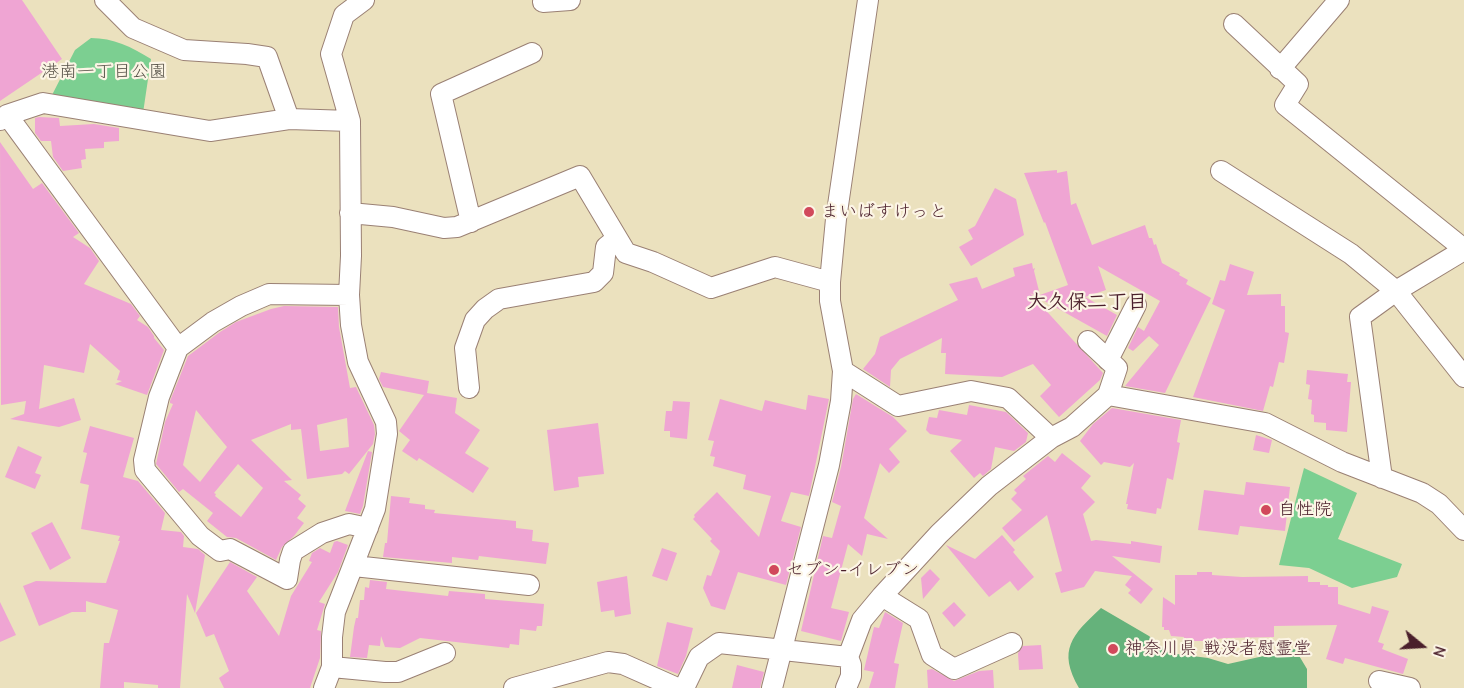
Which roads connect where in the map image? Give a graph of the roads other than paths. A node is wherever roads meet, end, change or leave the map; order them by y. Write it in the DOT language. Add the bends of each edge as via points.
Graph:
graph roads {
  1 [pos="105,0"];
  2 [pos="364,0"];
  3 [pos="570,0"];
  4 [pos="868,0"];
  5 [pos="1339,0"];
  6 [pos="543,2"];
  7 [pos="339,7"];
  8 [pos="1234,24"];
  9 [pos="532,53"];
  10 [pos="1280,69"];
  11 [pos="4,118"];
  12 [pos="290,119"];
  13 [pos="350,121"];
  14 [pos="1221,171"];
  15 [pos="350,213"];
  16 [pos="471,222"];
  17 [pos="616,239"];
  18 [pos="1464,249"];
  19 [pos="830,282"];
  20 [pos="1396,291"];
  21 [pos="349,296"];
  22 [pos="1136,305"];
  23 [pos="1088,341"];
  24 [pos="178,348"];
  25 [pos="1108,360"];
  26 [pos="843,371"];
  27 [pos="1464,377"];
  28 [pos="469,388"];
  29 [pos="1108,395"];
  30 [pos="1051,438"];
  31 [pos="1382,478"];
  32 [pos="368,528"];
  33 [pos="1464,530"];
  34 [pos="354,566"];
  35 [pos="529,585"];
  36 [pos="882,596"];
  37 [pos="1012,643"];
  38 [pos="782,648"];
  39 [pos="445,653"];
  40 [pos="848,657"];
  41 [pos="332,667"];
  42 [pos="384,680"];
  43 [pos="1379,681"];
  44 [pos="324,688"];
  45 [pos="514,688"];
  46 [pos="677,688"];
  47 [pos="684,688"];
  48 [pos="772,688"];
  49 [pos="846,688"];
  50 [pos="1410,688"];
  1 -- 12 [label="street" via="133,28 184,50 267,57"];
  2 -- 7 [label="street"];
  3 -- 6 [label="street"];
  4 -- 19 [label="street"];
  5 -- 10 [label="street"];
  7 -- 13 [label="street" via="331,54"];
  8 -- 10 [label="street"];
  9 -- 16 [label="street" via="441,94"];
  10 -- 18 [label="street" via="1298,84 1285,105"];
  11 -- 12 [label="street" via="43,103 210,131"];
  11 -- 24 [label="street"];
  12 -- 13 [label="street"];
  13 -- 15 [label="street"];
  14 -- 20 [label="street" via="1351,254"];
  15 -- 16 [label="street" via="444,228"];
  15 -- 21 [label="street"];
  16 -- 17 [label="street" via="580,176"];
  17 -- 19 [label="street" via="626,254 711,288 775,267"];
  17 -- 28 [label="street" via="606,247 603,273 594,282 499,299 485,309 475,320 465,348"];
  18 -- 20 [label="street"];
  19 -- 26 [label="street"];
  20 -- 27 [label="street"];
  20 -- 31 [label="street" via="1360,317"];
  21 -- 24 [label="street" via="269,294 213,322"];
  21 -- 32 [label="street" via="358,362 386,422 387,434 375,509"];
  22 -- 25 [label="street"];
  23 -- 25 [label="street"];
  24 -- 32 [label="street" via="159,397 145,470 201,536 220,551 230,549 288,579 293,550 322,533 349,524"];
  25 -- 29 [label="street" via="1117,368"];
  26 -- 30 [label="street" via="898,406 971,392 1008,399"];
  26 -- 38 [label="street" via="831,456"];
  29 -- 30 [label="street" via="1072,427"];
  29 -- 31 [label="street" via="1265,423"];
  30 -- 36 [label="street" via="990,486"];
  31 -- 33 [label="street" via="1422,493"];
  32 -- 34 [label="street"];
  34 -- 35 [label="street"];
  34 -- 41 [label="street" via="335,612"];
  36 -- 37 [label="street" via="918,619 932,655 954,669"];
  36 -- 40 [label="street" via="862,620"];
  38 -- 40 [label="street"];
  38 -- 47 [label="street" via="719,643 699,657"];
  38 -- 48 [label="street"];
  39 -- 42 [label="street"];
  40 -- 49 [label="street" via="851,676"];
  41 -- 42 [label="street"];
  41 -- 44 [label="street"];
  43 -- 50 [label="street"];
  45 -- 46 [label="street" via="608,662 623,664"];
}
